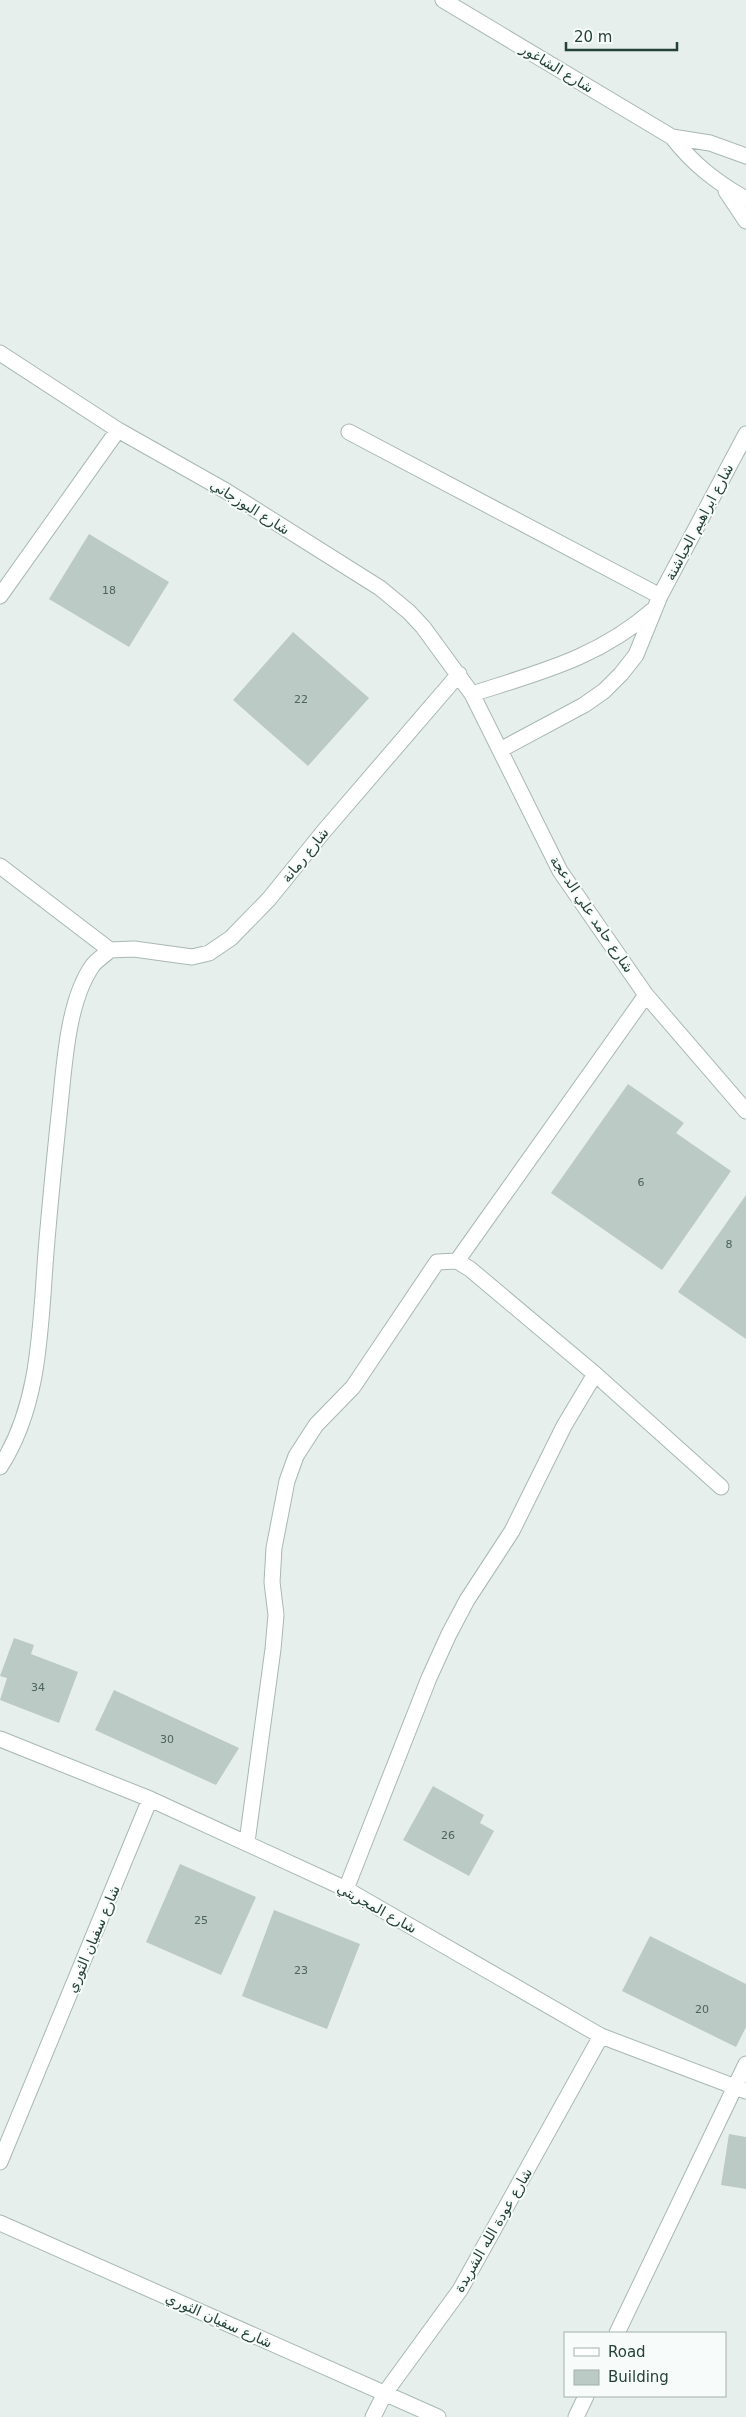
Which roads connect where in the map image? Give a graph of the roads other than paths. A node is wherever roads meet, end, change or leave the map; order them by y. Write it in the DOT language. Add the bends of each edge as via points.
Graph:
graph roads {
  1 [pos="443,0"];
  2 [pos="672,136"];
  3 [pos="746,156"];
  4 [pos="722,186"];
  5 [pos="746,199"];
  6 [pos="746,221"];
  7 [pos="0,353"];
  8 [pos="118,430"];
  9 [pos="349,432"];
  10 [pos="746,434"];
  11 [pos="0,596"];
  12 [pos="656,603"];
  13 [pos="459,674"];
  14 [pos="472,694"];
  15 [pos="500,750"];
  16 [pos="0,866"];
  17 [pos="110,950"];
  18 [pos="646,995"];
  19 [pos="746,1111"];
  20 [pos="456,1261"];
  21 [pos="595,1374"];
  22 [pos="0,1468"];
  23 [pos="721,1487"];
  24 [pos="0,1739"];
  25 [pos="150,1799"];
  26 [pos="247,1842"];
  27 [pos="346,1890"];
  28 [pos="601,2036"];
  29 [pos="746,2064"];
  30 [pos="741,2089"];
  31 [pos="0,2162"];
  32 [pos="0,2223"];
  33 [pos="618,2332"];
  34 [pos="385,2393"];
  35 [pos="586,2397"];
  36 [pos="373,2417"];
  37 [pos="438,2417"];
  38 [pos="576,2417"];
  1 -- 2 [label="street, شارع الشاغور"];
  2 -- 3 [label="street, شارع الشاغور" via="710,143"];
  2 -- 4 [label="street, شارع الشاغور" via="694,164"];
  4 -- 5 [label="street, شارع الشاغور"];
  4 -- 6 [label="street"];
  7 -- 8 [label="street, شارع البوزجاني"];
  8 -- 11 [label="street"];
  8 -- 13 [label="street, شارع البوزجاني" via="226,491 380,588 410,612"];
  9 -- 12 [label="street"];
  10 -- 12 [label="street, شارع ابراهيم الحباشنة"];
  12 -- 14 [label="street, شارع ابراهيم الحباشنة" via="620,636 583,656"];
  12 -- 15 [label="street, شارع ابراهيم الحباشنة" via="636,654 604,691"];
  13 -- 14 [label="street, شارع البوزجاني"];
  13 -- 17 [label="street, شارع رمانة" via="269,899 231,938 208,953 192,956 134,949"];
  14 -- 15 [label="street, شارع حامد علي الدعجة"];
  15 -- 18 [label="street, شارع حامد علي الدعجة" via="560,871"];
  16 -- 17 [label="street"];
  17 -- 22 [label="street" via="94,964 82,984 74,1013 58,1122 36,1362 27,1411 18,1437"];
  18 -- 19 [label="street, شارع حامد علي الدعجة"];
  18 -- 20 [label="street"];
  20 -- 21 [label="street" via="470,1269"];
  20 -- 26 [label="street" via="437,1262 353,1387 316,1425 296,1456 286,1481 273,1565 276,1614 273,1649"];
  21 -- 23 [label="street"];
  21 -- 27 [label="street" via="564,1426 512,1531 449,1634"];
  24 -- 25 [label="street, شارع المجريتي"];
  25 -- 26 [label="street, شارع المجريتي"];
  25 -- 31 [label="street, شارع سفيان الثوري"];
  26 -- 27 [label="street, شارع المجريتي"];
  27 -- 28 [label="street, شارع المجريتي"];
  28 -- 30 [label="street, شارع المجريتي"];
  28 -- 34 [label="street, شارع عودة الله الشريدة" via="460,2290"];
  29 -- 30 [label="street"];
  30 -- 33 [label="street"];
  32 -- 34 [label="street, شارع سفيان الثوري"];
  34 -- 36 [label="street, شارع عودة الله الشريدة"];
  34 -- 37 [label="street, شارع سفيان الثوري"];
  35 -- 38 [label="street"];
}
